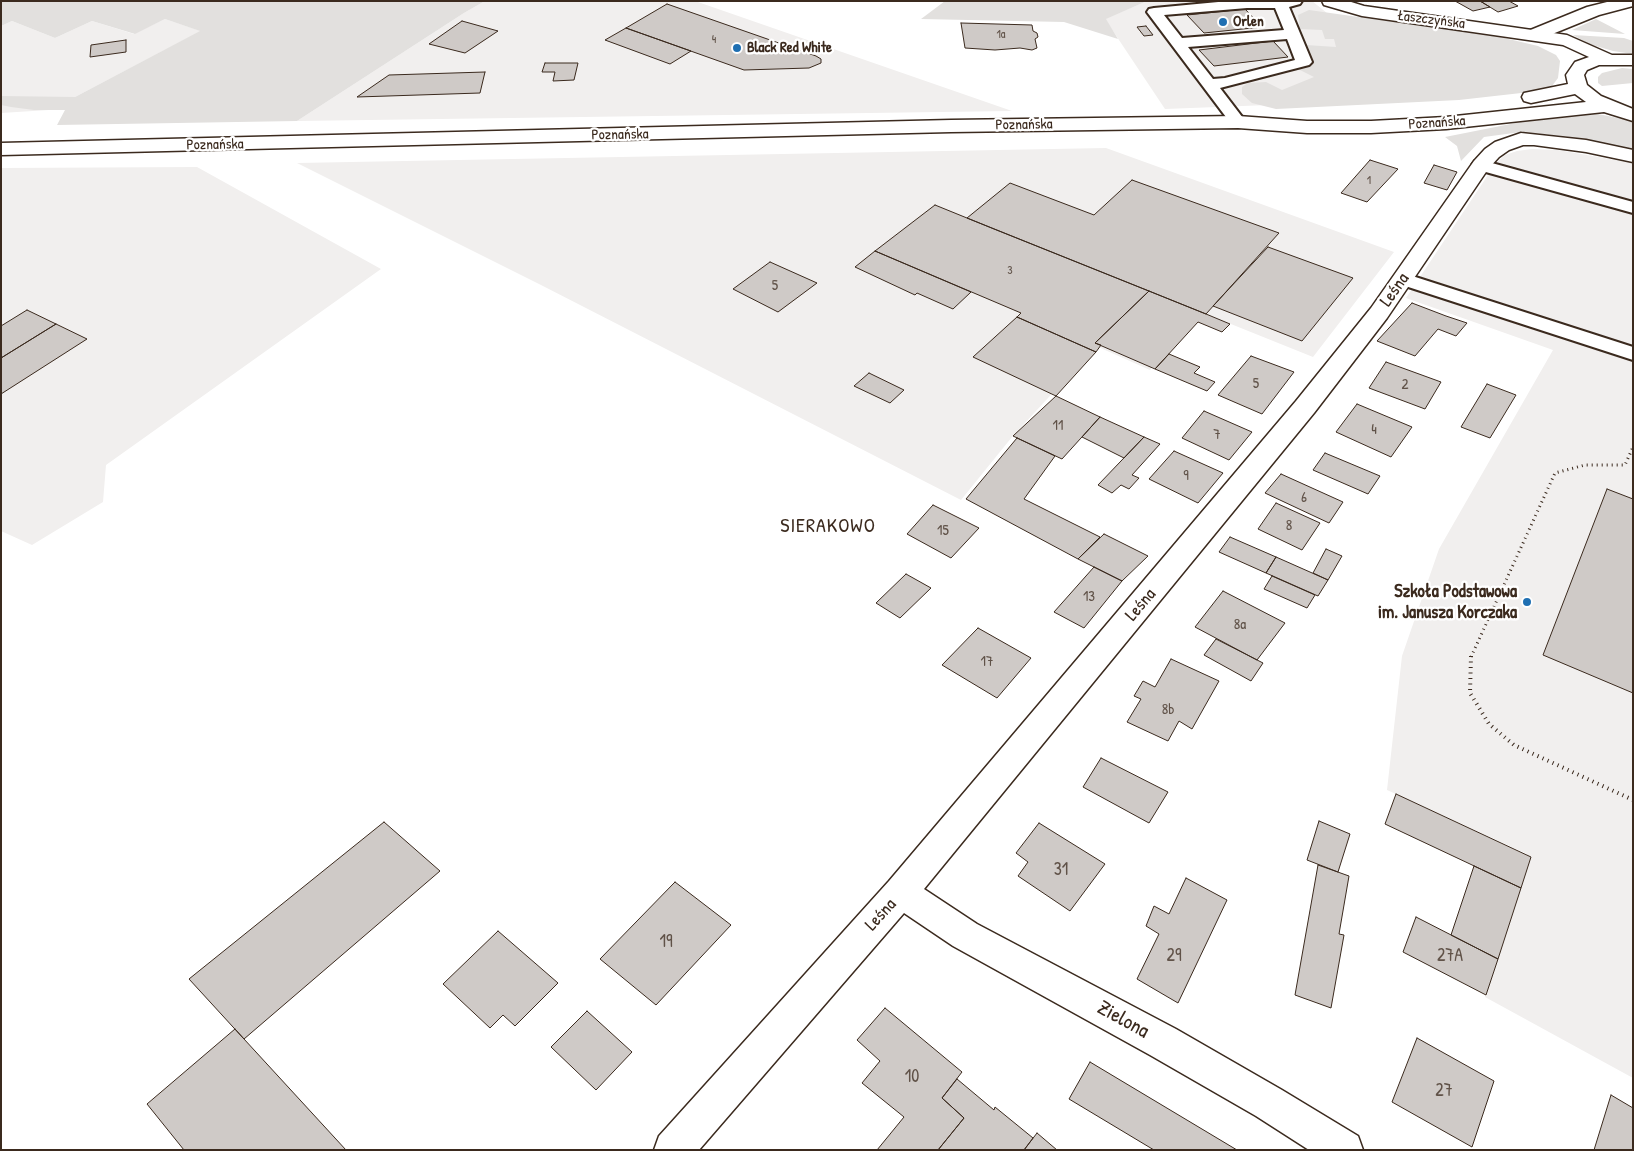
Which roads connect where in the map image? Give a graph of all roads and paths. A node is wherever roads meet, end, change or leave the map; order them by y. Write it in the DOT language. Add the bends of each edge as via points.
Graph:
graph roads {
  1 [pos="1330,1"];
  2 [pos="1632,1"];
  3 [pos="1288,3"];
  4 [pos="1292,34"];
  5 [pos="1534,35"];
  6 [pos="1177,44"];
  7 [pos="1607,59"];
  8 [pos="1633,60"];
  9 [pos="1581,66"];
  10 [pos="1210,84"];
  11 [pos="1578,87"];
  12 [pos="1605,106"];
  13 [pos="1633,115"];
  14 [pos="1238,122"];
  15 [pos="1,149"];
  16 [pos="1633,156"];
  17 [pos="1481,165"];
  18 [pos="1633,208"];
  19 [pos="1403,279"];
  20 [pos="1633,354"];
  21 [pos="1633,447"];
  22 [pos="1633,800"];
  23 [pos="901,892"];
  24 [pos="673,1150"];
  25 [pos="1344,1150"];
  1 -- 5 [label="main road, Łaszczyńska" via="1362,11"];
  2 -- 5 [label="main road" via="1593,11"];
  3 -- 4 [label="lane"];
  3 -- 6 [label="lane" via="1154,12"];
  4 -- 6 [label="lane"];
  4 -- 10 [label="lane" via="1304,62 1226,83"];
  5 -- 7 [label="main road, Łaszczyńska" via="1567,40"];
  5 -- 9 [label="main road, Łaszczyńska"];
  6 -- 10 [label="lane"];
  7 -- 8 [label="main road"];
  7 -- 9 [label="main road"];
  9 -- 11 [label="main road" via="1575,75"];
  10 -- 14 [label="lane"];
  11 -- 12 [label="main road"];
  11 -- 14 [label="main road, Poznańska" via="1434,108 1296,115"];
  12 -- 13 [label="main road"];
  12 -- 14 [label="main road, Poznańska" via="1371,128"];
  14 -- 15 [label="main road, Poznańska"];
  16 -- 17 [label="main road, Leśna" via="1553,141 1522,139 1502,146"];
  17 -- 18 [label="lane"];
  17 -- 19 [label="main road, Leśna"];
  19 -- 20 [label="lane"];
  19 -- 23 [label="main road, Leśna" via="1305,407"];
  21 -- 22 [label="path" via="1626,466 1585,465 1555,473 1471,658 1470,694 1489,724 1514,746"];
  23 -- 24 [label="main road, Leśna"];
  23 -- 25 [label="main road, Zielona" via="965,934 1163,1042"];
}
